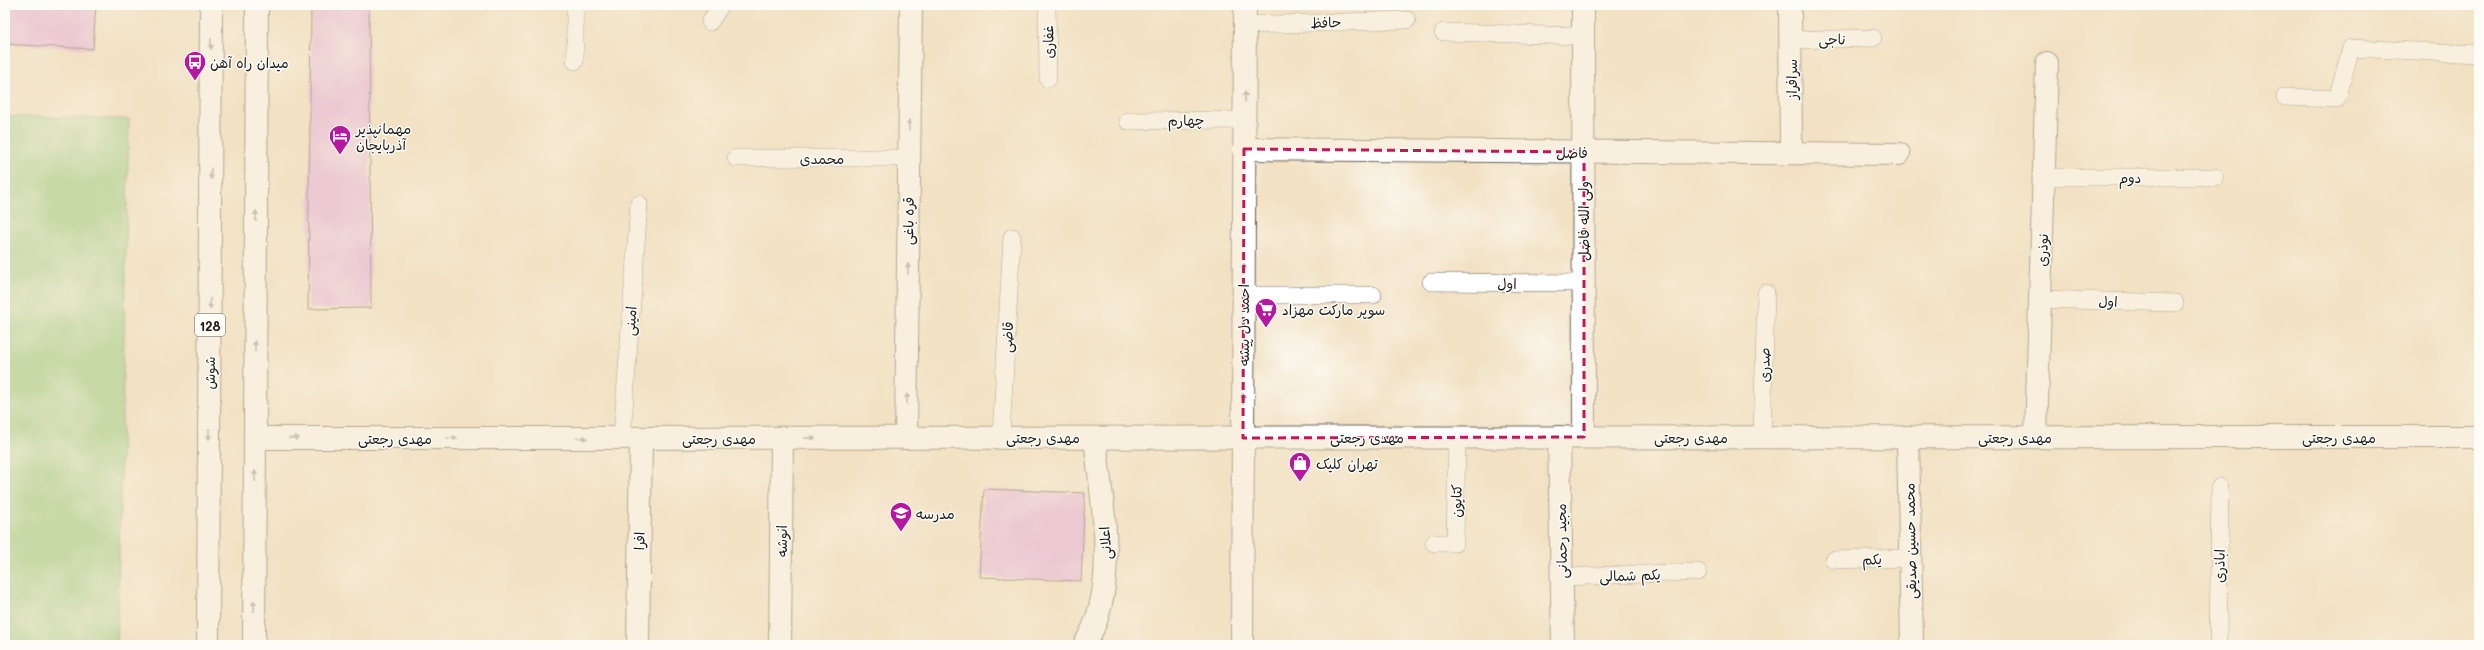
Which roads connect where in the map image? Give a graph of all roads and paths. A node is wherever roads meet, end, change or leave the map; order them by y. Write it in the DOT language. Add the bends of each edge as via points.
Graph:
graph roads {
  1 [pos="211,5"];
  2 [pos="256,5"];
  3 [pos="575,5"];
  4 [pos="721,5"];
  5 [pos="911,5"];
  6 [pos="1047,5"];
  7 [pos="1583,5"];
  8 [pos="1790,5"];
  9 [pos="1245,15"];
  10 [pos="1407,20"];
  11 [pos="710,22"];
  12 [pos="1444,32"];
  13 [pos="1583,36"];
  14 [pos="1873,38"];
  15 [pos="1790,40"];
  16 [pos="2479,54"];
  17 [pos="575,61"];
  18 [pos="2047,63"];
  19 [pos="1048,80"];
  20 [pos="2285,97"];
  21 [pos="1244,120"];
  22 [pos="1128,121"];
  23 [pos="1244,149"];
  24 [pos="1584,152"];
  25 [pos="1791,153"];
  26 [pos="1899,154"];
  27 [pos="736,158"];
  28 [pos="909,158"];
  29 [pos="2044,177"];
  30 [pos="2215,177"];
  31 [pos="639,204"];
  32 [pos="1012,237"];
  33 [pos="1431,282"];
  34 [pos="1583,283"];
  35 [pos="1766,293"];
  36 [pos="1373,294"];
  37 [pos="1243,295"];
  38 [pos="2040,299"];
  39 [pos="2175,303"];
  40 [pos="1001,437"];
  41 [pos="1559,437"];
  42 [pos="1584,437"];
  43 [pos="1762,437"];
  44 [pos="1908,437"];
  45 [pos="2036,437"];
  46 [pos="2479,437"];
  47 [pos="255,438"];
  48 [pos="632,438"];
  49 [pos="782,438"];
  50 [pos="906,438"];
  51 [pos="1095,438"];
  52 [pos="1243,438"];
  53 [pos="1457,438"];
  54 [pos="2220,487"];
  55 [pos="1434,542"];
  56 [pos="1911,558"];
  57 [pos="1834,560"];
  58 [pos="1698,572"];
  59 [pos="1562,577"];
  60 [pos="208,645"];
  61 [pos="254,645"];
  62 [pos="638,645"];
  63 [pos="780,645"];
  64 [pos="1084,645"];
  65 [pos="1242,645"];
  66 [pos="1563,645"];
  67 [pos="1912,645"];
  68 [pos="2218,645"];
  1 -- 60 [label="street, شوش / 128, one-way"];
  47 -- 2 [label="street, one-way"];
  3 -- 17 [label="lane"];
  4 -- 11 [label="lane"];
  28 -- 5 [label="street, قره باغی, one-way"];
  6 -- 19 [label="lane, غفاری"];
  7 -- 13 [label="street, ولی الله فاضل"];
  8 -- 15 [label="street, سرافراز"];
  9 -- 10 [label="lane, حافظ"];
  21 -- 9 [label="street, احمد دل پیشه, one-way"];
  12 -- 13 [label="lane"];
  13 -- 24 [label="street, ولی الله فاضل"];
  14 -- 15 [label="lane, ناجی"];
  15 -- 25 [label="street, سرافراز"];
  16 -- 20 [label="lane" via="2351,48 2337,99"];
  18 -- 29 [label="street, نوذری"];
  21 -- 22 [label="lane, چهارم"];
  21 -- 23 [label="street, احمد دل پیشه"];
  23 -- 24 [label="street, فاضل"];
  37 -- 23 [label="street, احمد دل پیشه, one-way"];
  24 -- 25 [label="street, فاضل"];
  24 -- 34 [label="street, ولی الله فاضل"];
  25 -- 26 [label="street, فاضل"];
  27 -- 28 [label="lane, محمدی"];
  50 -- 28 [label="street, قره باغی, one-way"];
  29 -- 30 [label="lane, دوم"];
  29 -- 38 [label="street, نوذری"];
  31 -- 48 [label="lane, امینی"];
  32 -- 40 [label="lane, قاضی"];
  33 -- 34 [label="lane, اول"];
  34 -- 42 [label="street, ولی الله فاضل"];
  35 -- 43 [label="lane, صدری"];
  36 -- 37 [label="lane"];
  52 -- 37 [label="street, احمد دل پیشه, one-way"];
  38 -- 39 [label="lane, اول"];
  38 -- 45 [label="street, نوذری"];
  40 -- 50 [label="street, مهدی رجعتی"];
  40 -- 51 [label="street, مهدی رجعتی"];
  41 -- 42 [label="street, مهدی رجعتی"];
  41 -- 53 [label="street, مهدی رجعتی"];
  41 -- 59 [label="street, مجید رحمانی"];
  42 -- 43 [label="street, مهدی رجعتی"];
  43 -- 44 [label="street, مهدی رجعتی"];
  44 -- 45 [label="street, مهدی رجعتی"];
  44 -- 56 [label="street, محمد حسین صدیقی"];
  45 -- 46 [label="street, مهدی رجعتی"];
  47 -- 48 [label="street, مهدی رجعتی, one-way"];
  61 -- 47 [label="street, one-way"];
  48 -- 49 [label="street, مهدی رجعتی"];
  48 -- 62 [label="street, افرا"];
  49 -- 50 [label="street, مهدی رجعتی, one-way"];
  49 -- 63 [label="street, انوشه"];
  51 -- 52 [label="street, مهدی رجعتی"];
  51 -- 64 [label="street, اعلانی" via="1107,560 1104,589 1089,637"];
  52 -- 53 [label="street, مهدی رجعتی"];
  52 -- 65 [label="street, احمد دل پیشه"];
  53 -- 55 [label="lane, کتایون" via="1455,543"];
  54 -- 68 [label="lane, اباذری"];
  56 -- 57 [label="lane, یکم"];
  56 -- 67 [label="street, محمد حسین صدیقی"];
  58 -- 59 [label="lane, یکم شمالی"];
  59 -- 66 [label="street, مجید رحمانی"];
}
